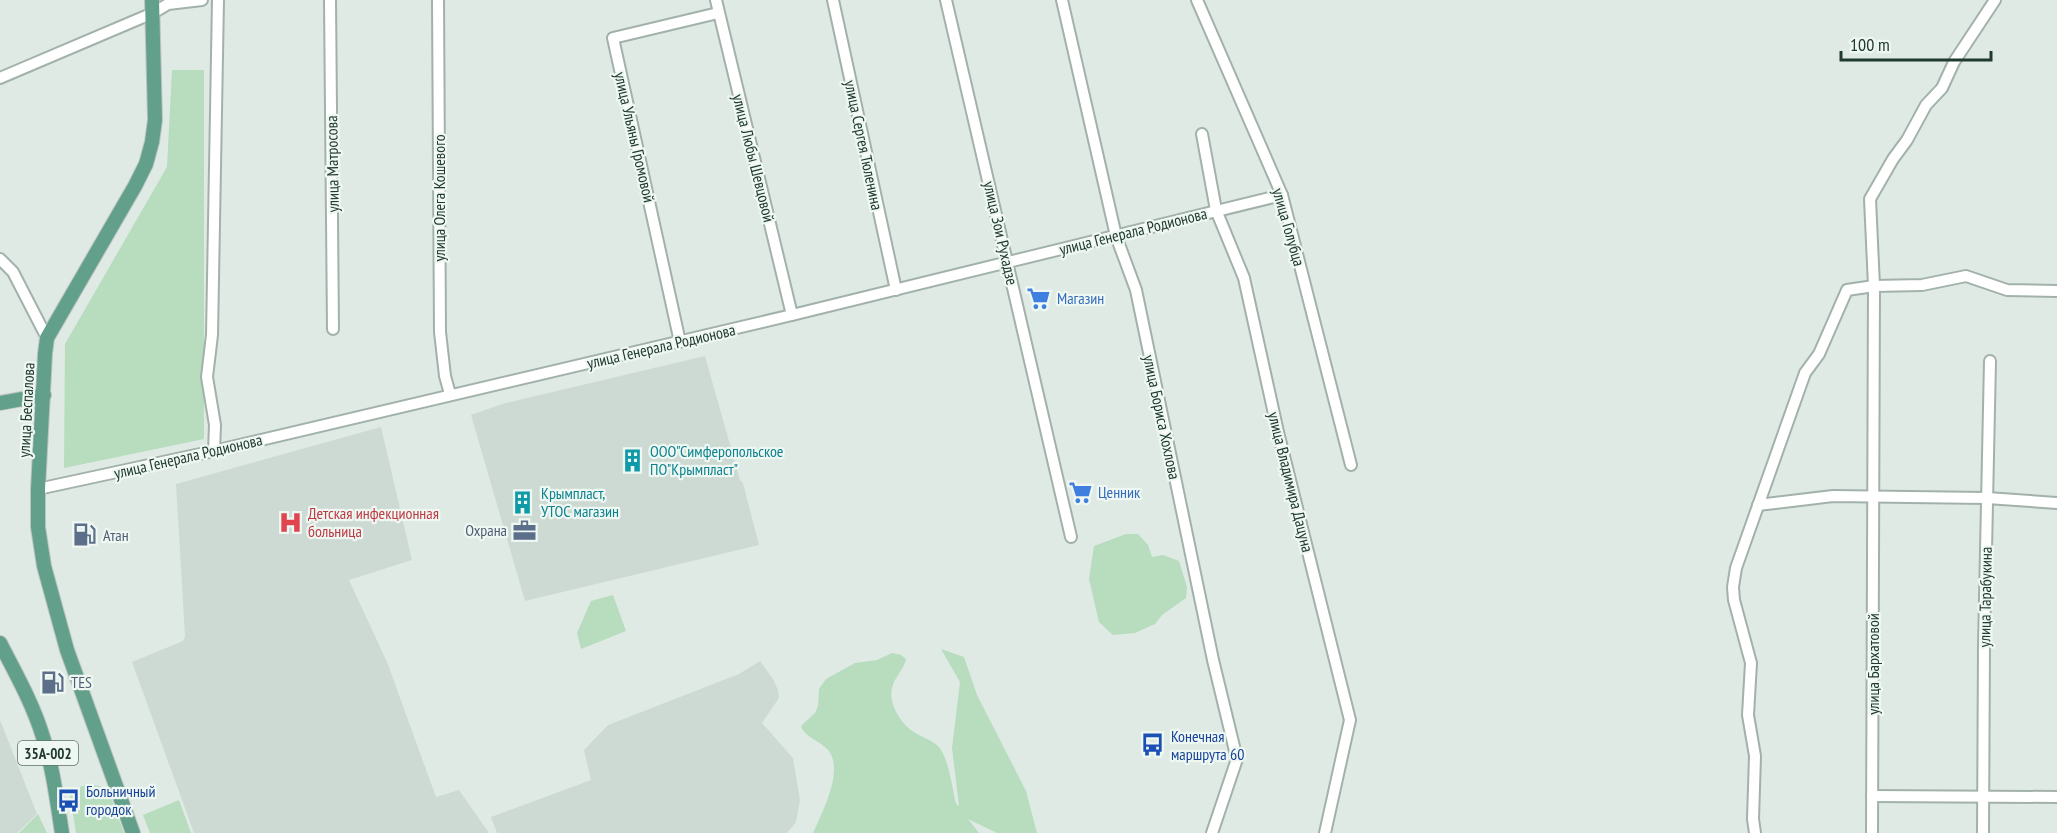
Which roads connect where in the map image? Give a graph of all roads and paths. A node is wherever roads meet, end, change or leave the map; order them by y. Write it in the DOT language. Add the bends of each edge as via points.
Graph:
graph roads {
  1 [pos="202,0"];
  2 [pos="218,0"];
  3 [pos="324,0"];
  4 [pos="331,0"];
  5 [pos="438,0"];
  6 [pos="716,0"];
  7 [pos="833,0"];
  8 [pos="946,0"];
  9 [pos="1062,0"];
  10 [pos="1197,0"];
  11 [pos="1995,0"];
  12 [pos="152,6"];
  13 [pos="718,13"];
  14 [pos="0,78"];
  15 [pos="1202,134"];
  16 [pos="1282,195"];
  17 [pos="1216,210"];
  18 [pos="1116,236"];
  19 [pos="0,259"];
  20 [pos="1008,262"];
  21 [pos="1874,286"];
  22 [pos="896,290"];
  23 [pos="2057,291"];
  24 [pos="33,310"];
  25 [pos="61,315"];
  26 [pos="792,315"];
  27 [pos="333,329"];
  28 [pos="47,338"];
  29 [pos="680,342"];
  30 [pos="1990,361"];
  31 [pos="450,394"];
  32 [pos="44,395"];
  33 [pos="0,403"];
  34 [pos="214,451"];
  35 [pos="1351,465"];
  36 [pos="38,489"];
  37 [pos="1874,496"];
  38 [pos="1987,498"];
  39 [pos="2057,503"];
  40 [pos="1758,505"];
  41 [pos="1071,537"];
  42 [pos="0,643"];
  43 [pos="1872,796"];
  44 [pos="2057,797"];
  45 [pos="1983,798"];
  46 [pos="62,833"];
  47 [pos="133,833"];
  48 [pos="1212,833"];
  49 [pos="1325,833"];
  50 [pos="1755,833"];
  51 [pos="1872,833"];
  52 [pos="1983,833"];
  1 -- 12 [label="street"];
  2 -- 34 [label="street" via="212,335 207,376 215,425"];
  3 -- 4 [label="street"];
  4 -- 27 [label="street, улица Матросова"];
  5 -- 31 [label="street, улица Олега Кошевого" via="440,332"];
  6 -- 13 [label="street, улица Любы Шевцовой"];
  7 -- 22 [label="street, улица Сергея Тюленина"];
  8 -- 20 [label="street, улица Зои Рухадзе"];
  9 -- 18 [label="street, улица Бориса Хохлова"];
  10 -- 16 [label="street, улица Голубца"];
  11 -- 21 [label="street, улица Бархатовой" via="1870,199"];
  12 -- 14 [label="street"];
  12 -- 25 [label="main road, улица Беспалова" via="155,120 146,164"];
  13 -- 26 [label="street, улица Любы Шевцовой"];
  13 -- 29 [label="street, улица Ульяны Громовой" via="613,38"];
  15 -- 17 [label="street, улица Владимира Дацуна"];
  16 -- 17 [label="street, улица Генерала Родионова"];
  16 -- 35 [label="street, улица Голубца"];
  17 -- 18 [label="street, улица Генерала Родионова"];
  17 -- 49 [label="street, улица Владимира Дацуна" via="1244,278 1350,720"];
  18 -- 20 [label="street, улица Генерала Родионова"];
  18 -- 48 [label="street, улица Бориса Хохлова" via="1136,290 1237,759"];
  19 -- 24 [label="street" via="13,272"];
  20 -- 22 [label="street, улица Генерала Родионова"];
  20 -- 41 [label="street, улица Зои Рухадзе"];
  21 -- 23 [label="street" via="1922,285 1966,276 2007,290"];
  21 -- 37 [label="street, улица Бархатовой"];
  21 -- 40 [label="street" via="1847,290 1819,354 1805,374"];
  22 -- 26 [label="street, улица Генерала Родионова"];
  24 -- 25 [label="street" via="48,318"];
  24 -- 28 [label="street"];
  25 -- 28 [label="main road, улица Беспалова"];
  26 -- 29 [label="street, улица Генерала Родионова"];
  28 -- 32 [label="main road, улица Беспалова"];
  29 -- 31 [label="street, улица Генерала Родионова"];
  30 -- 38 [label="street, улица Тарабукина"];
  31 -- 34 [label="street, улица Генерала Родионова"];
  32 -- 33 [label="main road"];
  32 -- 36 [label="main road, улица Беспалова"];
  34 -- 36 [label="street, улица Генерала Родионова"];
  36 -- 47 [label="main road, улица Беспалова" via="44,566 67,650"];
  37 -- 38 [label="street"];
  37 -- 40 [label="street" via="1833,496"];
  37 -- 43 [label="street, улица Бархатовой"];
  38 -- 39 [label="street"];
  38 -- 45 [label="street, улица Тарабукина"];
  40 -- 50 [label="street" via="1733,587 1751,663 1748,715 1755,756"];
  42 -- 46 [label="main road, 35А-002" via="43,735"];
  43 -- 45 [label="street"];
  43 -- 51 [label="street, улица Бархатовой"];
  44 -- 45 [label="street"];
  45 -- 52 [label="street, улица Тарабукина"];
}
